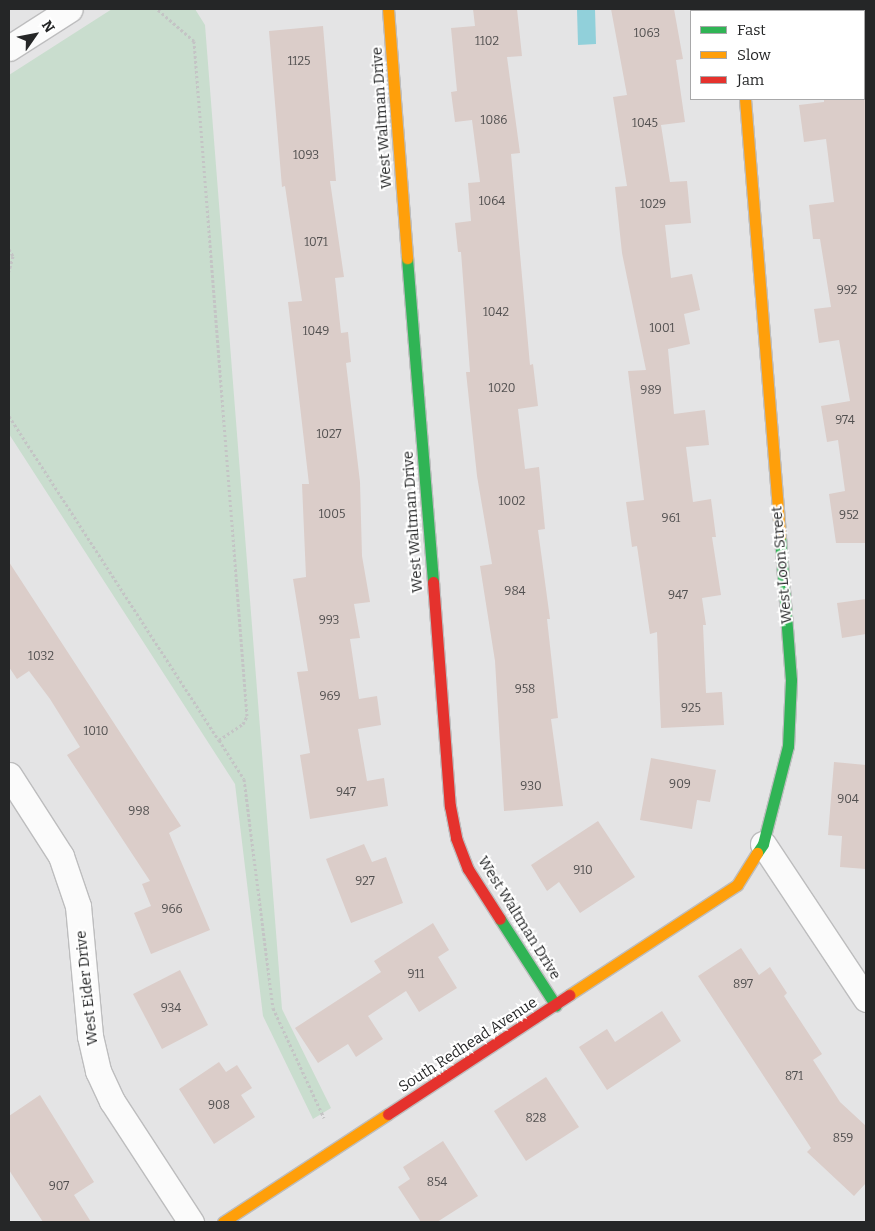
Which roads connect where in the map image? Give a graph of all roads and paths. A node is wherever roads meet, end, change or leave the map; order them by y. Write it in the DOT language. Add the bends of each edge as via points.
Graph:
graph roads {
  1 [pos="70,9"];
  2 [pos="157,9"];
  3 [pos="388,9"];
  4 [pos="9,48"];
  5 [pos="745,100"];
  6 [pos="9,249"];
  7 [pos="9,271"];
  8 [pos="9,416"];
  9 [pos="219,740"];
  10 [pos="9,775"];
  11 [pos="763,844"];
  12 [pos="866,998"];
  13 [pos="556,1006"];
  14 [pos="324,1118"];
  15 [pos="191,1222"];
  16 [pos="223,1222"];
  1 -- 4 [label="street"];
  2 -- 9 [label="path" via="194,41 195,51 247,716 243,724"];
  3 -- 13 [label="street, West Waltman Drive" via="450,806 456,838 468,869"];
  5 -- 11 [label="street, West Loon Street" via="791,680 788,746"];
  6 -- 7 [label="path" via="13,256"];
  8 -- 9 [label="path"];
  9 -- 14 [label="path" via="244,779 273,1008"];
  10 -- 15 [label="street, West Eider Drive" via="61,856 78,906 90,1036 98,1071 112,1101"];
  11 -- 12 [label="street"];
  11 -- 13 [label="street, South Redhead Avenue" via="737,885"];
  13 -- 16 [label="street, South Redhead Avenue"];
}
